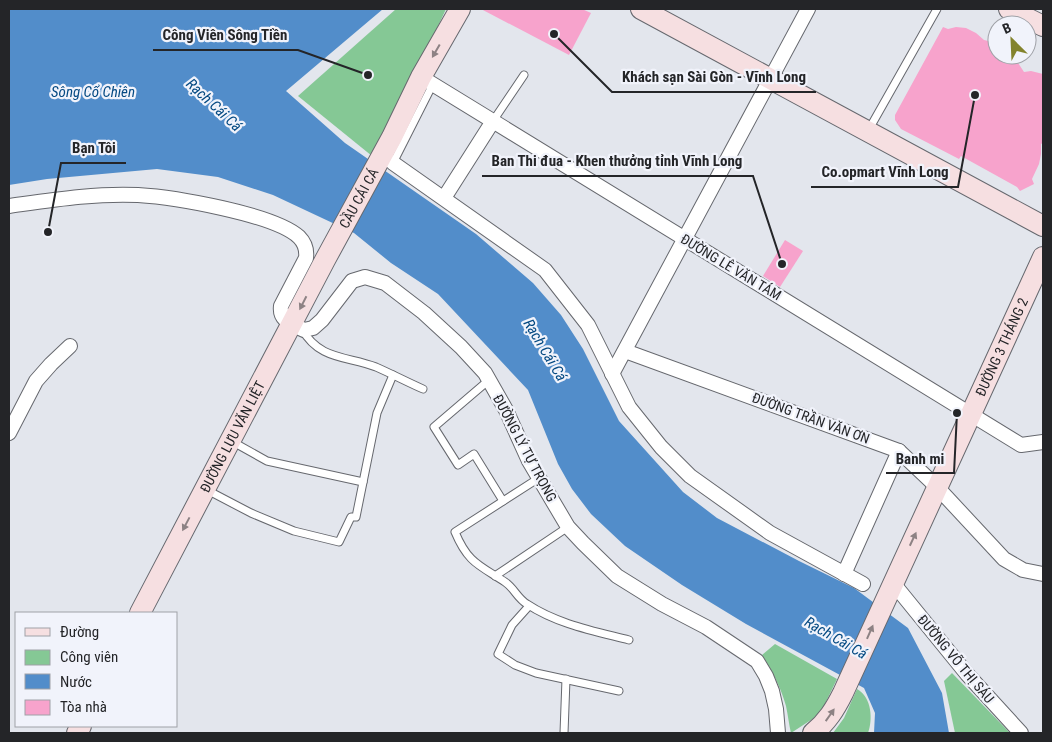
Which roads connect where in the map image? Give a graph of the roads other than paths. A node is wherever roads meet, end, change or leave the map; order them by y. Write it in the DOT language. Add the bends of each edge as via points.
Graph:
graph roads {
  1 [pos="460,9"];
  2 [pos="641,9"];
  3 [pos="808,9"];
  4 [pos="937,9"];
  5 [pos="1009,9"];
  6 [pos="1037,9"];
  7 [pos="1043,12"];
  8 [pos="1043,26"];
  9 [pos="524,75"];
  10 [pos="772,79"];
  11 [pos="427,81"];
  12 [pos="494,121"];
  13 [pos="868,131"];
  14 [pos="393,163"];
  15 [pos="444,198"];
  16 [pos="9,206"];
  17 [pos="1043,226"];
  18 [pos="686,239"];
  19 [pos="1043,257"];
  20 [pos="325,260"];
  21 [pos="297,327"];
  22 [pos="70,346"];
  23 [pos="625,351"];
  24 [pos="612,374"];
  25 [pos="393,375"];
  26 [pos="489,380"];
  27 [pos="423,389"];
  28 [pos="971,413"];
  29 [pos="9,432"];
  30 [pos="230,441"];
  31 [pos="1043,442"];
  32 [pos="899,451"];
  33 [pos="539,478"];
  34 [pos="363,482"];
  35 [pos="937,487"];
  36 [pos="205,489"];
  37 [pos="503,501"];
  38 [pos="568,527"];
  39 [pos="844,574"];
  40 [pos="1043,574"];
  41 [pos="495,576"];
  42 [pos="863,584"];
  43 [pos="889,592"];
  44 [pos="529,606"];
  45 [pos="141,612"];
  46 [pos="629,640"];
  47 [pos="566,680"];
  48 [pos="619,691"];
  49 [pos="564,733"];
  50 [pos="778,733"];
  51 [pos="813,733"];
  52 [pos="1021,733"];
  1 -- 11 [label="main road, CẦU CÁI CÁ, one-way"];
  2 -- 10 [label="main road"];
  3 -- 10 [label="street"];
  4 -- 13 [label="lane"];
  5 -- 8 [label="main road"];
  6 -- 7 [label="main road"];
  9 -- 12 [label="lane"];
  10 -- 13 [label="main road"];
  10 -- 18 [label="street"];
  11 -- 12 [label="street, ĐƯỜNG LÊ VĂN TÁM"];
  11 -- 14 [label="lane"];
  11 -- 20 [label="main road, CẦU CÁI CÁ" via="392,137"];
  12 -- 15 [label="street"];
  12 -- 18 [label="street, ĐƯỜNG LÊ VĂN TÁM"];
  13 -- 17 [label="main road"];
  14 -- 15 [label="street"];
  15 -- 24 [label="street" via="545,270 588,325"];
  16 -- 21 [label="street" via="86,196 138,195 238,212 288,229 301,239 307,251 281,306 283,319"];
  18 -- 23 [label="street"];
  18 -- 28 [label="street, ĐƯỜNG LÊ VĂN TÁM"];
  19 -- 28 [label="main road, ĐƯỜNG 3 THÁNG 2"];
  20 -- 21 [label="main road, ĐƯỜNG LƯU VĂN LIỆT, one-way"];
  21 -- 25 [label="lane" via="318,349"];
  21 -- 26 [label="street, ĐƯỜNG LÝ TỰ TRỌNG" via="304,330 313,328 352,281 365,277 385,283 424,313 461,347"];
  21 -- 30 [label="main road, ĐƯỜNG LƯU VĂN LIỆT"];
  22 -- 29 [label="street" via="36,382"];
  23 -- 24 [label="street"];
  23 -- 32 [label="street, ĐƯỜNG TRẦN VĂN ƠN"];
  24 -- 39 [label="street" via="629,407 661,447 690,476 770,533"];
  25 -- 27 [label="lane"];
  25 -- 34 [label="lane" via="377,413"];
  26 -- 33 [label="street, ĐƯỜNG LÝ TỰ TRỌNG"];
  26 -- 37 [label="lane" via="434,427 458,465 474,454"];
  28 -- 31 [label="street, ĐƯỜNG LÊ VĂN TÁM" via="1021,444"];
  28 -- 35 [label="main road, ĐƯỜNG 3 THÁNG 2"];
  30 -- 34 [label="lane" via="267,461"];
  30 -- 36 [label="main road, ĐƯỜNG LƯU VĂN LIỆT"];
  32 -- 35 [label="street, ĐƯỜNG TRẦN VĂN ƠN"];
  32 -- 39 [label="street"];
  33 -- 37 [label="lane"];
  33 -- 38 [label="street, ĐƯỜNG LÝ TỰ TRỌNG"];
  34 -- 36 [label="lane" via="356,517 351,517 338,542 294,531"];
  35 -- 40 [label="street, ĐƯỜNG TRẦN VĂN ƠN" via="1004,559 1023,570"];
  43 -- 35 [label="main road, ĐƯỜNG 3 THÁNG 2, one-way"];
  36 -- 45 [label="main road, ĐƯỜNG LƯU VĂN LIỆT, one-way"];
  37 -- 41 [label="lane" via="455,532 461,546 477,566"];
  38 -- 41 [label="lane"];
  38 -- 50 [label="street, ĐƯỜNG LÝ TỰ TRỌNG" via="617,576 706,627 757,661 772,692"];
  39 -- 42 [label="street"];
  41 -- 44 [label="lane" via="508,584"];
  51 -- 43 [label="main road, ĐƯỜNG 3 THÁNG 2, one-way" via="834,710"];
  43 -- 52 [label="street, ĐƯỜNG VÕ THỊ SÁU"];
  44 -- 46 [label="lane" via="546,616"];
  44 -- 47 [label="lane" via="512,624 498,654 514,665"];
  47 -- 48 [label="lane"];
  47 -- 49 [label="lane"];
}
